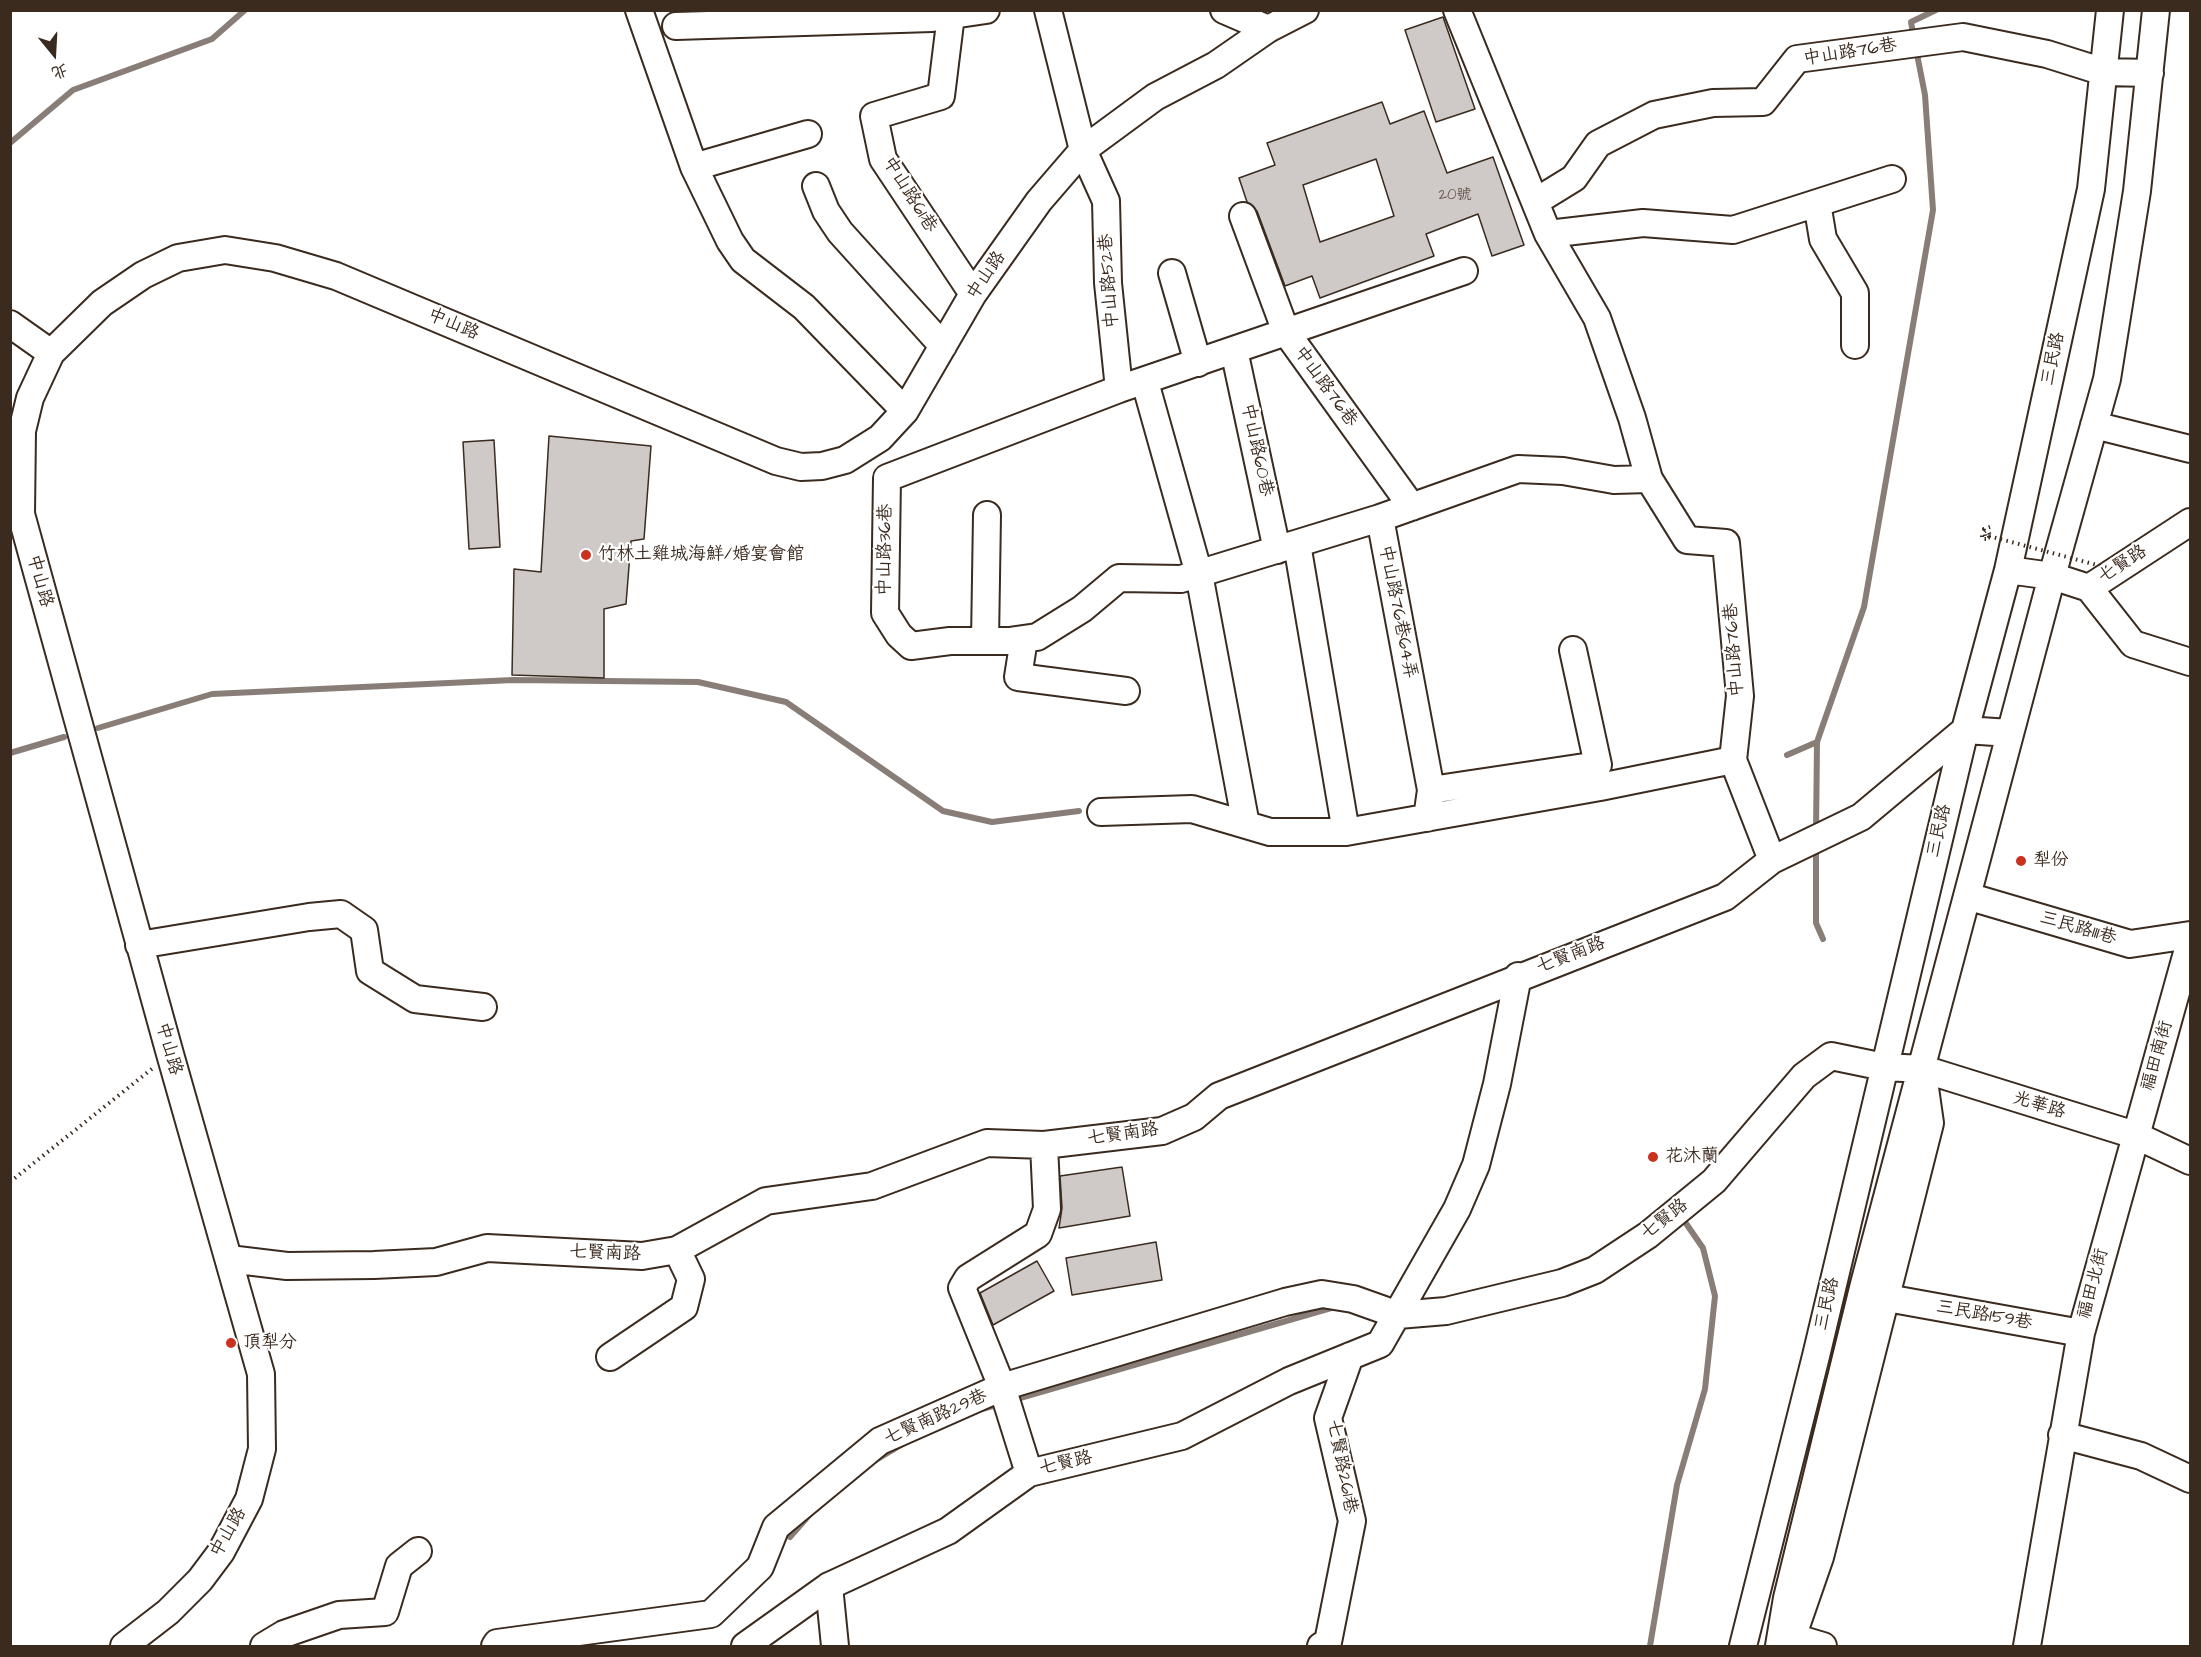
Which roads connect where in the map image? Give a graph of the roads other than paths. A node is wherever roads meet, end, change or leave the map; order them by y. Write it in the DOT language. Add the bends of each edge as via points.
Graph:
graph roads {
  1 [pos="639,10"];
  2 [pos="1048,10"];
  3 [pos="1224,10"];
  4 [pos="1305,10"];
  5 [pos="1457,10"];
  6 [pos="2110,10"];
  7 [pos="2156,10"];
  8 [pos="968,12"];
  9 [pos="676,26"];
  10 [pos="1268,29"];
  11 [pos="2103,72"];
  12 [pos="2151,73"];
  13 [pos="808,134"];
  14 [pos="1083,150"];
  15 [pos="694,167"];
  16 [pos="1892,179"];
  17 [pos="816,186"];
  18 [pos="1535,202"];
  19 [pos="1817,203"];
  20 [pos="1243,216"];
  21 [pos="1548,234"];
  22 [pos="1464,271"];
  23 [pos="1172,273"];
  24 [pos="973,294"];
  25 [pos="10,324"];
  26 [pos="1286,332"];
  27 [pos="1855,345"];
  28 [pos="943,346"];
  29 [pos="1234,350"];
  30 [pos="51,353"];
  31 [pos="1198,363"];
  32 [pos="1145,382"];
  33 [pos="1119,389"];
  34 [pos="905,411"];
  35 [pos="2094,425"];
  36 [pos="875,441"];
  37 [pos="2190,449"];
  38 [pos="887,477"];
  39 [pos="1649,479"];
  40 [pos="1412,507"];
  41 [pos="987,515"];
  42 [pos="1380,518"];
  43 [pos="2190,522"];
  44 [pos="1287,547"];
  45 [pos="2008,570"];
  46 [pos="1199,574"];
  47 [pos="2052,576"];
  48 [pos="1119,578"];
  49 [pos="2090,588"];
  50 [pos="1024,639"];
  51 [pos="985,641"];
  52 [pos="1573,650"];
  53 [pos="2190,662"];
  54 [pos="1126,691"];
  55 [pos="1965,730"];
  56 [pos="2010,734"];
  57 [pos="1733,760"];
  58 [pos="1431,790"];
  59 [pos="1101,812"];
  60 [pos="1427,818"];
  61 [pos="1246,825"];
  62 [pos="1346,832"];
  63 [pos="1772,860"];
  64 [pos="1967,896"];
  65 [pos="2190,935"];
  66 [pos="2190,942"];
  67 [pos="139,945"];
  68 [pos="1518,976"];
  69 [pos="2182,1002"];
  70 [pos="483,1006"];
  71 [pos="1884,1067"];
  72 [pos="1923,1069"];
  73 [pos="2135,1135"];
  74 [pos="1044,1145"];
  75 [pos="2190,1161"];
  76 [pos="677,1250"];
  77 [pos="229,1258"];
  78 [pos="1887,1298"];
  79 [pos="1398,1315"];
  80 [pos="2081,1333"];
  81 [pos="1350,1356"];
  82 [pos="610,1357"];
  83 [pos="1002,1387"];
  84 [pos="2062,1435"];
  85 [pos="1029,1473"];
  86 [pos="2190,1479"];
  87 [pos="418,1551"];
  88 [pos="829,1586"];
  89 [pos="1787,1643"];
  90 [pos="496,1645"];
  91 [pos="124,1647"];
  92 [pos="264,1647"];
  93 [pos="746,1647"];
  94 [pos="835,1647"];
  95 [pos="1321,1647"];
  96 [pos="1743,1647"];
  97 [pos="1823,1647"];
  98 [pos="2027,1647"];
  1 -- 15 [label="street"];
  2 -- 14 [label="street"];
  3 -- 10 [label="street"];
  4 -- 10 [label="street, 中山路"];
  5 -- 18 [label="street, 中山路76巷"];
  6 -- 11 [label="street, 三民路"];
  7 -- 12 [label="street, 三民路"];
  8 -- 9 [label="street, 中山路61巷"];
  8 -- 24 [label="street, 中山路61巷" via="941,96 874,116 883,159"];
  10 -- 14 [label="street, 中山路" via="1216,65 1155,97"];
  11 -- 12 [label="street"];
  11 -- 18 [label="street, 中山路76巷" via="2047,54 1963,37 1797,59 1763,102 1713,103 1654,115 1598,144 1574,178"];
  11 -- 45 [label="street, 三民路" via="2091,189"];
  12 -- 35 [label="street, 三民路" via="2107,379"];
  13 -- 15 [label="street"];
  14 -- 24 [label="street, 中山路" via="1039,201"];
  14 -- 33 [label="street, 中山路52巷" via="1106,201 1108,283"];
  15 -- 34 [label="street" via="743,260 804,307"];
  16 -- 19 [label="street"];
  17 -- 28 [label="street" via="840,232"];
  18 -- 21 [label="street, 中山路76巷"];
  19 -- 21 [label="street" via="1733,230 1643,223"];
  19 -- 27 [label="street" via="1823,239 1855,293"];
  20 -- 26 [label="street"];
  21 -- 39 [label="street, 中山路76巷" via="1597,318"];
  22 -- 26 [label="street, 中山路76巷"];
  23 -- 31 [label="street"];
  24 -- 28 [label="street, 中山路"];
  25 -- 30 [label="street"];
  26 -- 29 [label="street"];
  26 -- 40 [label="street, 中山路76巷"];
  28 -- 34 [label="street, 中山路"];
  29 -- 31 [label="street"];
  29 -- 44 [label="street, 中山路60巷"];
  30 -- 36 [label="street, 中山路" via="102,303 143,275 178,258 225,250 275,258 336,276 776,461 801,467 822,466 845,460"];
  30 -- 67 [label="street, 中山路" via="30,398 22,431 21,514"];
  31 -- 32 [label="street"];
  32 -- 33 [label="street"];
  32 -- 46 [label="street"];
  33 -- 38 [label="street, 中山路36巷"];
  34 -- 36 [label="street, 中山路"];
  35 -- 37 [label="street"];
  35 -- 47 [label="street, 三民路"];
  36 -- 38 [label="street, 中山路36巷"];
  38 -- 51 [label="street, 中山路36巷" via="885,613 911,646"];
  39 -- 40 [label="street" via="1614,480 1563,471 1518,469"];
  39 -- 57 [label="street, 中山路76巷" via="1687,540 1726,543 1740,696"];
  40 -- 42 [label="street"];
  41 -- 51 [label="street"];
  42 -- 44 [label="street, 中山路76巷64弄"];
  42 -- 58 [label="street, 中山路76巷64弄"];
  43 -- 49 [label="street, 七賢路"];
  44 -- 46 [label="street, 中山路76巷64弄"];
  44 -- 62 [label="street"];
  45 -- 47 [label="street, 七賢路"];
  45 -- 55 [label="street, 三民路"];
  46 -- 48 [label="street, 中山路76巷64弄" via="1181,579"];
  46 -- 61 [label="street"];
  47 -- 49 [label="street, 七賢路"];
  47 -- 56 [label="street, 三民路"];
  48 -- 50 [label="street, 中山路36巷" via="1082,609 1037,637"];
  49 -- 53 [label="street" via="2133,644"];
  50 -- 51 [label="street, 中山路36巷"];
  50 -- 54 [label="street" via="1018,677"];
  52 -- 58 [label="street" via="1598,765"];
  55 -- 56 [label="street"];
  55 -- 63 [label="street, 七賢南路" via="1861,817"];
  55 -- 71 [label="street, 三民路"];
  56 -- 64 [label="street, 三民路"];
  57 -- 60 [label="street"];
  57 -- 63 [label="street, 中山路76巷"];
  58 -- 60 [label="street, 中山路76巷64弄"];
  59 -- 61 [label="street" via="1192,809"];
  60 -- 62 [label="street"];
  61 -- 62 [label="street" via="1270,832"];
  63 -- 68 [label="street, 七賢南路" via="1725,897"];
  64 -- 65 [label="street, 三民路111巷" via="2130,944"];
  64 -- 72 [label="street, 三民路"];
  66 -- 69 [label="street, 福田南街"];
  67 -- 70 [label="street" via="341,914 364,930 370,971 415,999"];
  67 -- 77 [label="street, 中山路"];
  68 -- 74 [label="street, 七賢南路" via="1218,1096 1194,1117 1162,1131"];
  68 -- 79 [label="street, 七賢路" via="1476,1165 1457,1209"];
  69 -- 73 [label="street, 福田南街"];
  71 -- 72 [label="street, 光華路"];
  71 -- 79 [label="street, 七賢路" via="1832,1056 1804,1076 1714,1181 1648,1235 1595,1270 1562,1283 1446,1311"];
  71 -- 96 [label="street, 三民路"];
  72 -- 73 [label="street, 光華路"];
  72 -- 78 [label="street, 三民路" via="1930,1123"];
  72 -- 89 [label="street, 三民路" via="1864,1284 1788,1598"];
  73 -- 75 [label="street, 光華路"];
  73 -- 80 [label="street, 福田北街"];
  74 -- 76 [label="street, 七賢南路" via="987,1143 872,1186 766,1201"];
  74 -- 83 [label="street" via="1047,1209 1038,1234 968,1278 962,1288"];
  76 -- 77 [label="street, 七賢南路" via="642,1256 487,1248 436,1262 374,1265 287,1266"];
  76 -- 82 [label="street" via="691,1280 684,1307"];
  77 -- 91 [label="street, 中山路" via="261,1374 262,1449 249,1500 221,1552 200,1580"];
  78 -- 80 [label="street, 三民路159巷"];
  78 -- 89 [label="street, 三民路" via="1820,1557"];
  79 -- 81 [label="street, 七賢路" via="1380,1344"];
  79 -- 83 [label="street, 七賢南路29巷" via="1353,1299 1322,1294"];
  80 -- 84 [label="street, 福田北街"];
  81 -- 85 [label="street, 七賢路" via="1289,1381 1182,1436"];
  81 -- 95 [label="street, 七賢路261巷" via="1328,1418 1352,1521 1328,1642"];
  83 -- 85 [label="street"];
  83 -- 90 [label="street, 七賢南路29巷" via="880,1442 776,1527 760,1567 711,1614"];
  84 -- 86 [label="street" via="2141,1456"];
  84 -- 98 [label="street, 福田北街"];
  85 -- 88 [label="street, 七賢路" via="948,1531"];
  87 -- 92 [label="street" via="399,1566 385,1612 339,1614 284,1634"];
  88 -- 93 [label="street, 七賢路"];
  88 -- 94 [label="street"];
  89 -- 97 [label="street"];
}
